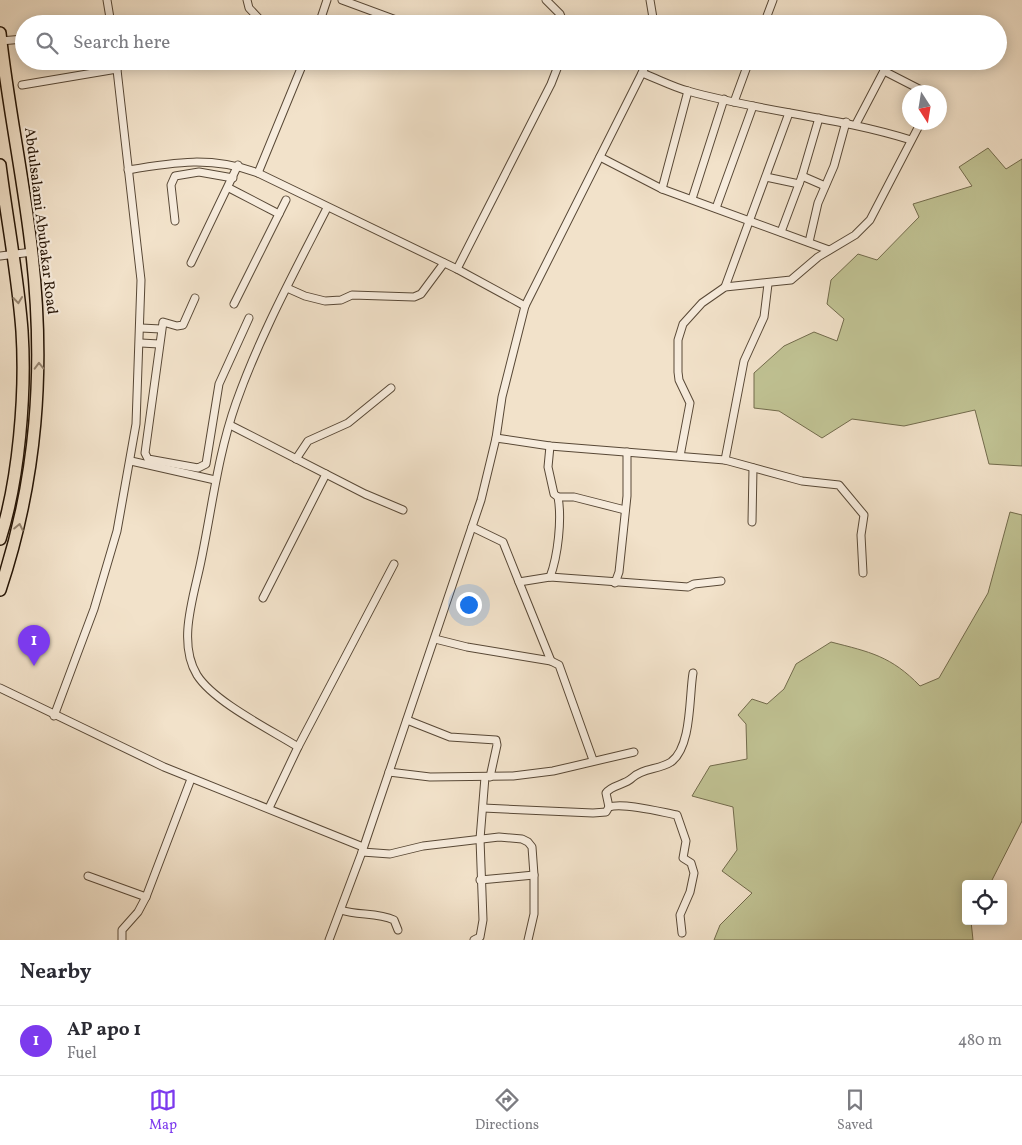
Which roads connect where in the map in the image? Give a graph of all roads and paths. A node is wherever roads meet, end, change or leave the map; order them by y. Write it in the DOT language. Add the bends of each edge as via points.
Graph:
graph roads {
  1 [pos="108,0"];
  2 [pos="246,0"];
  3 [pos="327,0"];
  4 [pos="342,0"];
  5 [pos="546,0"];
  6 [pos="650,0"];
  7 [pos="774,0"];
  8 [pos="110,15"];
  9 [pos="256,15"];
  10 [pos="322,15"];
  11 [pos="383,15"];
  12 [pos="560,15"];
  13 [pos="652,15"];
  14 [pos="768,15"];
  15 [pos="0,39"];
  16 [pos="15,39"];
  17 [pos="117,70"];
  18 [pos="300,70"];
  19 [pos="556,70"];
  20 [pos="644,70"];
  21 [pos="746,70"];
  22 [pos="884,71"];
  23 [pos="642,74"];
  24 [pos="22,85"];
  25 [pos="911,85"];
  26 [pos="688,91"];
  27 [pos="724,99"];
  28 [pos="734,102"];
  29 [pos="753,106"];
  30 [pos="789,113"];
  31 [pos="819,118"];
  32 [pos="846,122"];
  33 [pos="856,124"];
  34 [pos="917,130"];
  35 [pos="911,140"];
  36 [pos="600,157"];
  37 [pos="0,164"];
  38 [pos="238,165"];
  39 [pos="128,170"];
  40 [pos="258,173"];
  41 [pos="802,176"];
  42 [pos="766,177"];
  43 [pos="233,178"];
  44 [pos="798,184"];
  45 [pos="825,186"];
  46 [pos="229,188"];
  47 [pos="662,189"];
  48 [pos="692,199"];
  49 [pos="286,200"];
  50 [pos="327,208"];
  51 [pos="716,208"];
  52 [pos="279,214"];
  53 [pos="175,221"];
  54 [pos="750,221"];
  55 [pos="781,232"];
  56 [pos="809,242"];
  57 [pos="829,250"];
  58 [pos="32,252"];
  59 [pos="12,253"];
  60 [pos="0,256"];
  61 [pos="191,263"];
  62 [pos="444,263"];
  63 [pos="458,269"];
  64 [pos="768,284"];
  65 [pos="287,288"];
  66 [pos="725,288"];
  67 [pos="195,298"];
  68 [pos="234,304"];
  69 [pos="525,306"];
  70 [pos="249,318"];
  71 [pos="141,328"];
  72 [pos="161,329"];
  73 [pos="141,343"];
  74 [pos="159,344"];
  75 [pos="391,388"];
  76 [pos="230,425"];
  77 [pos="496,438"];
  78 [pos="550,446"];
  79 [pos="627,452"];
  80 [pos="680,456"];
  81 [pos="296,459"];
  82 [pos="725,460"];
  83 [pos="131,461"];
  84 [pos="753,468"];
  85 [pos="326,474"];
  86 [pos="215,480"];
  87 [pos="558,497"];
  88 [pos="403,510"];
  89 [pos="626,510"];
  90 [pos="752,522"];
  91 [pos="472,527"];
  92 [pos="0,539"];
  93 [pos="394,564"];
  94 [pos="863,573"];
  95 [pos="550,577"];
  96 [pos="519,582"];
  97 [pos="721,582"];
  98 [pos="615,583"];
  99 [pos="0,590"];
  100 [pos="263,598"];
  101 [pos="435,639"];
  102 [pos="551,661"];
  103 [pos="693,673"];
  104 [pos="0,683"];
  105 [pos="0,688"];
  106 [pos="19,697"];
  107 [pos="54,716"];
  108 [pos="407,720"];
  109 [pos="298,747"];
  110 [pos="634,752"];
  111 [pos="593,760"];
  112 [pos="389,772"];
  113 [pos="487,777"];
  114 [pos="191,779"];
  115 [pos="609,807"];
  116 [pos="269,808"];
  117 [pos="483,808"];
  118 [pos="480,839"];
  119 [pos="363,850"];
  120 [pos="534,875"];
  121 [pos="88,876"];
  122 [pos="480,880"];
  123 [pos="146,897"];
  124 [pos="341,910"];
  125 [pos="398,930"];
  126 [pos="682,933"];
  127 [pos="122,940"];
  128 [pos="329,940"];
  129 [pos="474,940"];
  130 [pos="528,940"];
  1 -- 8 [label="street"];
  2 -- 9 [label="street"];
  3 -- 10 [label="street"];
  4 -- 11 [label="street"];
  5 -- 12 [label="street"];
  6 -- 13 [label="street"];
  7 -- 14 [label="street"];
  15 -- 16 [label="street"];
  15 -- 58 [label="main road, Abdulsalami Abubakar Road"];
  17 -- 24 [label="street"];
  17 -- 39 [label="street"];
  18 -- 40 [label="street"];
  19 -- 63 [label="street"];
  20 -- 23 [label="street"];
  21 -- 28 [label="street"];
  22 -- 25 [label="street"];
  22 -- 33 [label="street"];
  23 -- 26 [label="street"];
  23 -- 36 [label="street"];
  26 -- 27 [label="street"];
  26 -- 47 [label="street"];
  27 -- 28 [label="street"];
  27 -- 48 [label="street"];
  28 -- 29 [label="street"];
  29 -- 30 [label="street"];
  29 -- 51 [label="street"];
  30 -- 31 [label="street"];
  30 -- 42 [label="street"];
  31 -- 32 [label="street"];
  31 -- 41 [label="street"];
  32 -- 33 [label="street"];
  32 -- 45 [label="street"];
  33 -- 35 [label="street"];
  34 -- 35 [label="street"];
  35 -- 57 [label="street" via="870,220 846,242"];
  36 -- 47 [label="street"];
  36 -- 69 [label="street"];
  37 -- 59 [label="main road, Abdulsalami Abubakar Road"];
  38 -- 39 [label="street" via="184,161"];
  38 -- 40 [label="street"];
  38 -- 43 [label="street"];
  39 -- 71 [label="street" via="141,280"];
  40 -- 50 [label="street"];
  41 -- 44 [label="street"];
  41 -- 45 [label="street"];
  42 -- 44 [label="street"];
  42 -- 54 [label="street"];
  43 -- 46 [label="street"];
  43 -- 53 [label="street" via="199,172 175,176 171,185"];
  44 -- 55 [label="street"];
  45 -- 56 [label="street"];
  46 -- 52 [label="street"];
  46 -- 61 [label="street"];
  47 -- 48 [label="street"];
  48 -- 51 [label="street"];
  49 -- 52 [label="street"];
  50 -- 62 [label="street"];
  50 -- 65 [label="street"];
  51 -- 54 [label="street"];
  52 -- 68 [label="street"];
  54 -- 55 [label="street"];
  54 -- 66 [label="street"];
  55 -- 56 [label="street"];
  56 -- 57 [label="street"];
  57 -- 64 [label="street" via="791,280"];
  58 -- 59 [label="street"];
  99 -- 58 [label="main road, Abdulsalami Abubakar Road, one-way" via="18,531 36,422 38,328"];
  59 -- 60 [label="street"];
  59 -- 92 [label="main road, Abdulsalami Abubakar Road, one-way" via="22,331 22,385 12,488"];
  62 -- 63 [label="street"];
  62 -- 65 [label="street" via="421,294 414,297 352,295 325,301"];
  63 -- 69 [label="street"];
  64 -- 66 [label="street"];
  64 -- 82 [label="street" via="764,317 744,361"];
  65 -- 76 [label="street" via="251,364"];
  66 -- 80 [label="street" via="702,303 683,324 680,333 679,380 690,402"];
  67 -- 72 [label="street" via="183,325 163,322"];
  69 -- 77 [label="street" via="502,396"];
  70 -- 74 [label="street" via="219,384 203,467 146,457"];
  71 -- 72 [label="street"];
  71 -- 73 [label="street"];
  72 -- 74 [label="street"];
  73 -- 74 [label="street"];
  73 -- 83 [label="street"];
  75 -- 81 [label="street" via="348,423 308,441"];
  76 -- 81 [label="street"];
  76 -- 86 [label="street"];
  77 -- 78 [label="street"];
  77 -- 91 [label="street"];
  78 -- 79 [label="street"];
  78 -- 87 [label="street" via="549,475 554,494"];
  79 -- 80 [label="street"];
  79 -- 89 [label="street"];
  80 -- 82 [label="street"];
  81 -- 85 [label="street"];
  82 -- 84 [label="street"];
  83 -- 86 [label="street"];
  83 -- 107 [label="street" via="117,531 97,600"];
  84 -- 90 [label="street"];
  84 -- 94 [label="street" via="802,481 841,486 864,515 861,535"];
  85 -- 88 [label="street"];
  85 -- 100 [label="street"];
  86 -- 109 [label="street" via="190,612 190,659 202,682 228,704"];
  87 -- 89 [label="street" via="574,497"];
  87 -- 95 [label="street" via="559,522"];
  89 -- 98 [label="street"];
  91 -- 96 [label="street" via="502,540"];
  91 -- 101 [label="street"];
  93 -- 109 [label="street"];
  95 -- 96 [label="street"];
  95 -- 98 [label="street"];
  96 -- 102 [label="street"];
  97 -- 98 [label="street" via="688,587"];
  101 -- 102 [label="street"];
  101 -- 108 [label="street"];
  102 -- 111 [label="street" via="560,666"];
  103 -- 115 [label="street" via="688,719 683,742 675,758 667,764 638,772 630,780 608,790"];
  104 -- 106 [label="street"];
  105 -- 106 [label="street"];
  106 -- 107 [label="street"];
  107 -- 114 [label="street"];
  108 -- 112 [label="street"];
  108 -- 113 [label="street" via="450,737 496,740"];
  109 -- 116 [label="street"];
  110 -- 111 [label="street"];
  111 -- 113 [label="street" via="553,772"];
  112 -- 113 [label="street" via="416,777"];
  112 -- 119 [label="street"];
  113 -- 117 [label="street"];
  114 -- 116 [label="street"];
  114 -- 123 [label="street"];
  115 -- 117 [label="street" via="606,812 593,813"];
  115 -- 126 [label="street" via="628,805 678,816 686,845 682,858 690,863 694,873 680,915"];
  116 -- 119 [label="street"];
  117 -- 118 [label="street"];
  118 -- 119 [label="street" via="390,854"];
  118 -- 120 [label="street" via="511,838 528,842 532,847"];
  118 -- 122 [label="street"];
  119 -- 124 [label="street"];
  120 -- 122 [label="street"];
  120 -- 130 [label="street" via="534,914"];
  121 -- 123 [label="street"];
  122 -- 129 [label="street" via="483,920 480,937"];
  123 -- 127 [label="street" via="122,930"];
  124 -- 125 [label="street" via="394,920"];
  124 -- 128 [label="street"];
}
